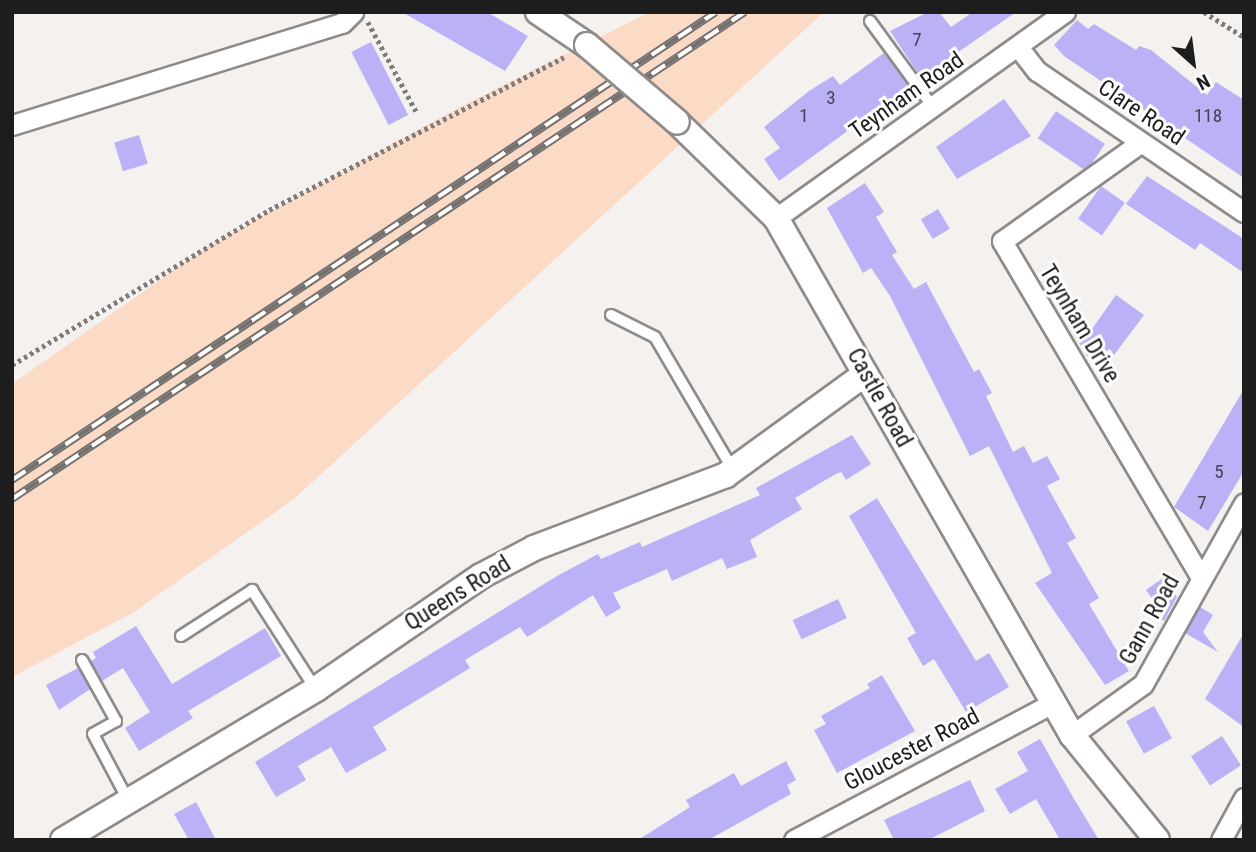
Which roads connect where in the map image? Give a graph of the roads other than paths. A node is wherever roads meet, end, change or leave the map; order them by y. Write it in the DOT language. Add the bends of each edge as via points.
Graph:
graph roads {
  1 [pos="353,12"];
  2 [pos="538,12"];
  3 [pos="1065,12"];
  4 [pos="870,21"];
  5 [pos="1018,47"];
  6 [pos="934,108"];
  7 [pos="12,125"];
  8 [pos="1140,143"];
  9 [pos="1244,212"];
  10 [pos="776,218"];
  11 [pos="611,315"];
  12 [pos="865,374"];
  13 [pos="733,471"];
  14 [pos="1244,503"];
  15 [pos="1201,577"];
  16 [pos="181,636"];
  17 [pos="82,660"];
  18 [pos="316,689"];
  19 [pos="1053,703"];
  20 [pos="1072,735"];
  21 [pos="1244,798"];
  22 [pos="128,800"];
  23 [pos="93,832"];
  24 [pos="63,840"];
  25 [pos="794,840"];
  26 [pos="1157,840"];
  27 [pos="1221,840"];
  1 -- 7 [label="street" via="342,23"];
  2 -- 10 [label="street, Castle Road, bridge" via="587,45 677,122"];
  3 -- 5 [label="street, Teynham Road"];
  4 -- 6 [label="lane"];
  5 -- 6 [label="street, Teynham Road"];
  5 -- 8 [label="street, Clare Road" via="1037,71"];
  6 -- 10 [label="street, Teynham Road"];
  8 -- 9 [label="street, Clare Road"];
  8 -- 15 [label="street, Teynham Drive" via="1002,241"];
  10 -- 12 [label="street, Castle Road"];
  11 -- 13 [label="lane" via="655,337"];
  12 -- 13 [label="street, Queens Road"];
  12 -- 19 [label="street, Castle Road"];
  13 -- 18 [label="street, Queens Road" via="534,548 481,576"];
  14 -- 15 [label="street, Gann Road"];
  15 -- 20 [label="street, Gann Road" via="1143,684"];
  16 -- 18 [label="lane" via="252,590"];
  17 -- 22 [label="lane" via="116,721 93,734"];
  18 -- 22 [label="street, Queens Road"];
  19 -- 20 [label="street, Castle Road"];
  19 -- 25 [label="street, Gloucester Road"];
  20 -- 26 [label="street, Castle Road"];
  21 -- 27 [label="street"];
  22 -- 23 [label="street, Queens Road"];
  23 -- 24 [label="street, Queens Road"];
}
